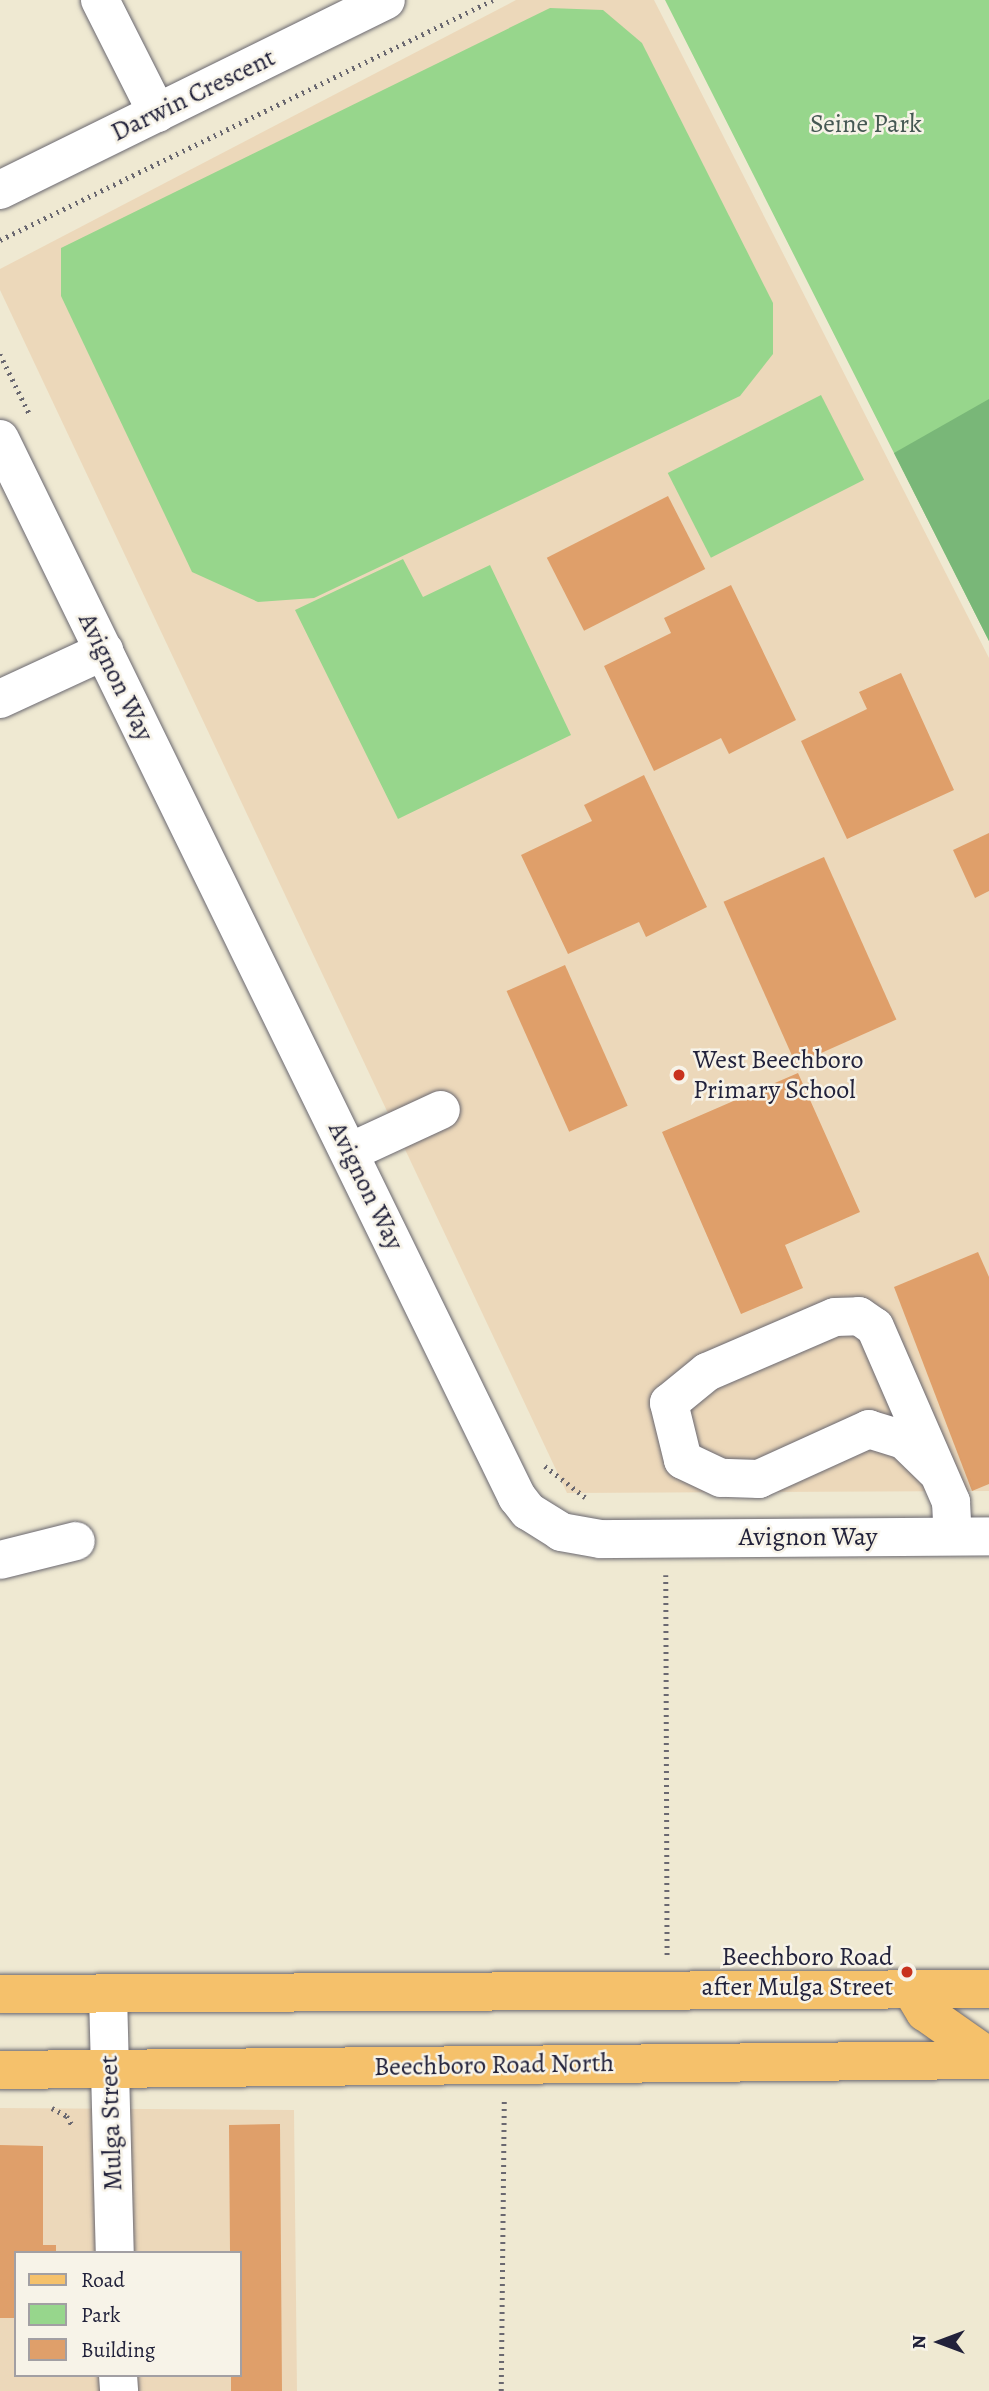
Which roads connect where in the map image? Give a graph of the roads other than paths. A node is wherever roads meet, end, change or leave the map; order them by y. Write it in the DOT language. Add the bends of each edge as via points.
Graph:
graph roads {
  1 [pos="100,0"];
  2 [pos="386,0"];
  3 [pos="157,113"];
  4 [pos="0,190"];
  5 [pos="0,439"];
  6 [pos="104,651"];
  7 [pos="0,699"];
  8 [pos="441,1110"];
  9 [pos="350,1152"];
  10 [pos="935,1470"];
  11 [pos="971,1536"];
  12 [pos="76,1541"];
  13 [pos="0,1560"];
  14 [pos="911,1989"];
  15 [pos="989,1989"];
  16 [pos="0,1994"];
  17 [pos="108,1994"];
  18 [pos="989,2058"];
  19 [pos="0,2070"];
  20 [pos="110,2070"];
  21 [pos="115,2251"];
  1 -- 3 [label="street"];
  2 -- 3 [label="street, Darwin Crescent"];
  3 -- 4 [label="street, Darwin Crescent"];
  5 -- 6 [label="street, Avignon Way"];
  6 -- 7 [label="street"];
  6 -- 9 [label="street, Avignon Way"];
  8 -- 9 [label="street"];
  9 -- 11 [label="street, Avignon Way" via="517,1497 543,1523 577,1538"];
  10 -- 10 [label="street" via="904,1440 869,1429 759,1479 721,1478 683,1460 669,1404 707,1372 835,1317 859,1316 875,1327"];
  10 -- 11 [label="street"];
  12 -- 13 [label="street"];
  14 -- 15 [label="main road"];
  14 -- 17 [label="main road"];
  14 -- 18 [label="main road" via="925,2012"];
  16 -- 17 [label="main road"];
  17 -- 20 [label="street, Mulga Street"];
  18 -- 20 [label="main road, Beechboro Road North"];
  19 -- 20 [label="main road, Beechboro Road North"];
  20 -- 21 [label="street, Mulga Street"];
}
